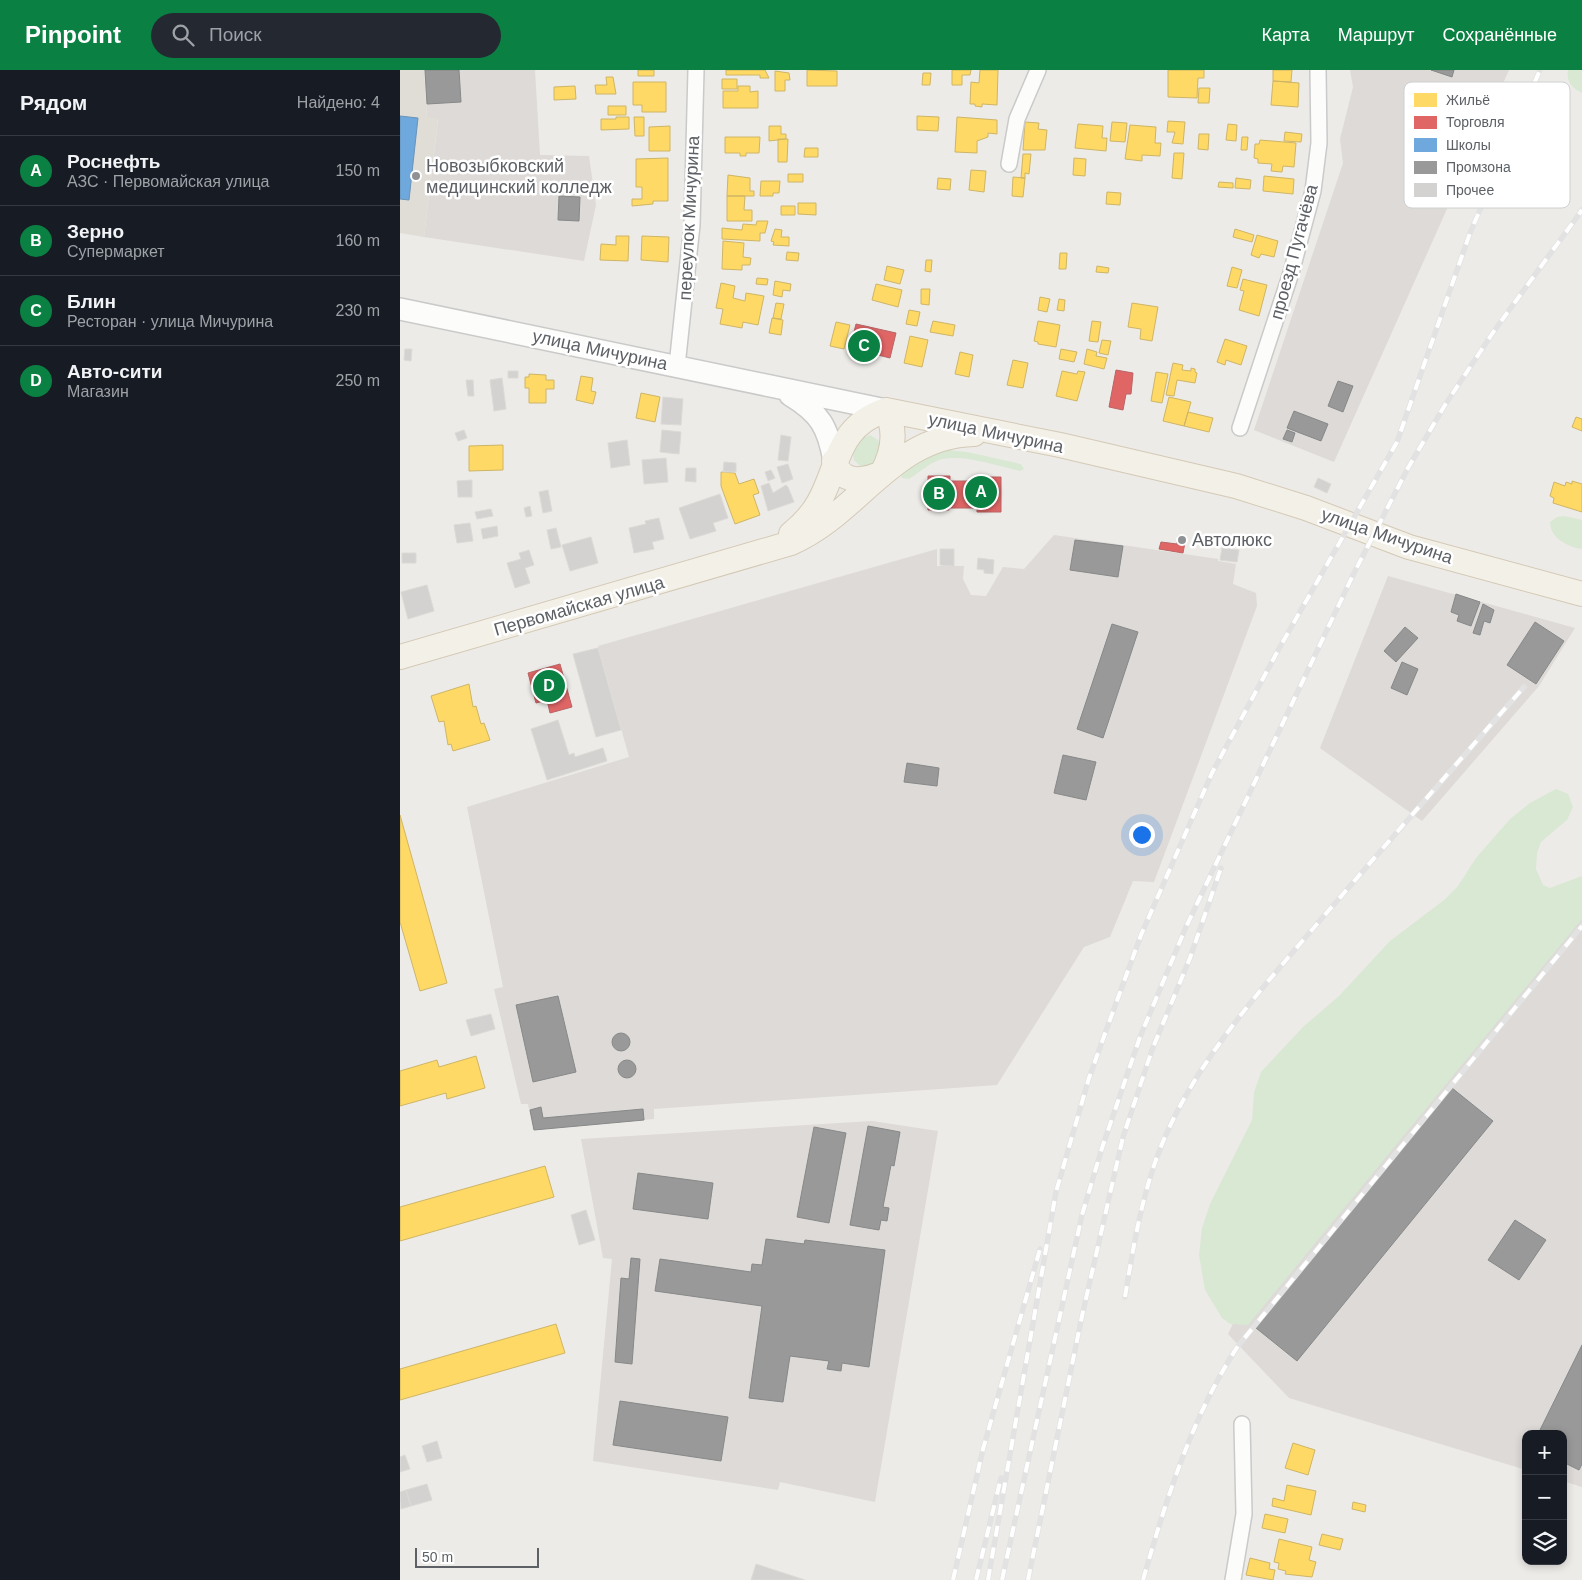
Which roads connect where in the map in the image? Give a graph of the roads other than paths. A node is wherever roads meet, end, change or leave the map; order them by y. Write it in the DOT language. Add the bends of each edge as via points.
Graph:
graph roads {
  1 [pos="696,70"];
  2 [pos="1038,70"];
  3 [pos="1318,70"];
  4 [pos="1009,164"];
  5 [pos="400,309"];
  6 [pos="677,366"];
  7 [pos="779,388"];
  8 [pos="886,410"];
  9 [pos="1240,428"];
  10 [pos="1003,434"];
  11 [pos="834,461"];
  12 [pos="882,473"];
  13 [pos="758,555"];
  14 [pos="1582,594"];
  15 [pos="400,657"];
  16 [pos="1242,1424"];
  17 [pos="1233,1580"];
  1 -- 6 [label="street, переулок Мичурина" via="692,225"];
  2 -- 4 [label="street" via="1016,119"];
  3 -- 9 [label="street, проезд Пугачёва" via="1320,124 1317,167 1306,224"];
  5 -- 6 [label="main road, улица Мичурина"];
  6 -- 7 [label="main road, улица Мичурина"];
  7 -- 8 [label="main road, улица Мичурина"];
  7 -- 11 [label="main road" via="804,403 820,418 830,438"];
  8 -- 10 [label="main road, улица Мичурина"];
  8 -- 11 [label="main road, Первомайская улица" via="867,418 856,428"];
  8 -- 12 [label="main road" via="893,443"];
  10 -- 12 [label="main road, Первомайская улица" via="963,435 936,440 917,448"];
  10 -- 14 [label="main road, улица Мичурина" via="1236,486 1306,508 1409,547"];
  11 -- 12 [label="main road" via="840,472 851,479"];
  11 -- 13 [label="main road, Первомайская улица" via="826,489 812,514 791,534"];
  12 -- 13 [label="main road, Первомайская улица" via="816,531"];
  13 -- 15 [label="main road, Первомайская улица"];
  16 -- 17 [label="street" via="1244,1514"];
}
